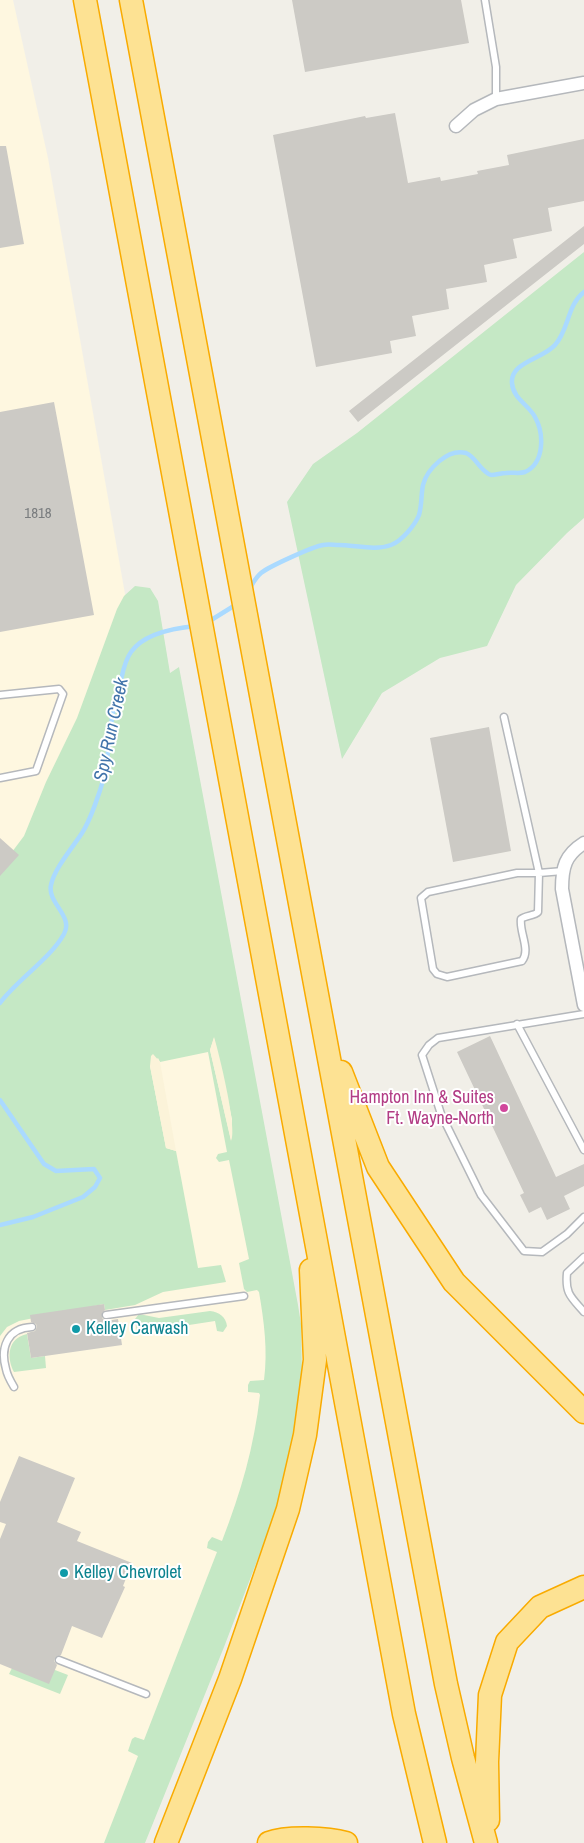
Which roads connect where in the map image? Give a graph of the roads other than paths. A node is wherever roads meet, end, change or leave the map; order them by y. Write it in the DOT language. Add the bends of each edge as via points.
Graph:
graph roads {
  1 [pos="85,0"];
  2 [pos="131,0"];
  3 [pos="485,0"];
  4 [pos="584,84"];
  5 [pos="496,99"];
  6 [pos="456,126"];
  7 [pos="0,694"];
  8 [pos="504,717"];
  9 [pos="0,778"];
  10 [pos="584,843"];
  11 [pos="564,871"];
  12 [pos="539,873"];
  13 [pos="584,1005"];
  14 [pos="584,1014"];
  15 [pos="517,1024"];
  16 [pos="326,1042"];
  17 [pos="584,1150"];
  18 [pos="306,1184"];
  19 [pos="584,1217"];
  20 [pos="584,1257"];
  21 [pos="244,1296"];
  22 [pos="584,1312"];
  23 [pos="106,1315"];
  24 [pos="32,1326"];
  25 [pos="14,1387"];
  26 [pos="584,1412"];
  27 [pos="584,1587"];
  28 [pos="59,1660"];
  29 [pos="146,1694"];
  30 [pos="166,1843"];
  31 [pos="269,1843"];
  32 [pos="346,1843"];
  33 [pos="435,1843"];
  34 [pos="487,1843"];
  1 -- 18 [label="highway"];
  2 -- 16 [label="highway"];
  3 -- 5 [label="lane" via="496,67"];
  4 -- 5 [label="street"];
  5 -- 6 [label="street" via="474,110"];
  7 -- 9 [label="lane" via="59,689 63,694 36,771"];
  8 -- 12 [label="lane"];
  10 -- 11 [label="street" via="573,850"];
  11 -- 12 [label="lane"];
  11 -- 13 [label="street" via="562,889"];
  12 -- 12 [label="lane" via="517,874 446,888 428,892 421,898 433,970 447,977 522,961 525,948 521,919 538,912"];
  14 -- 15 [label="lane"];
  15 -- 17 [label="lane"];
  15 -- 19 [label="lane" via="438,1038 429,1045 422,1055 441,1114 481,1195 524,1251 542,1252"];
  16 -- 26 [label="highway" via="344,1077 378,1167 454,1282"];
  16 -- 34 [label="highway" via="446,1684"];
  18 -- 30 [label="highway" via="315,1360 305,1435 288,1509 230,1679"];
  18 -- 33 [label="highway" via="404,1714"];
  20 -- 22 [label="lane" via="566,1272 565,1285"];
  21 -- 23 [label="lane"];
  24 -- 25 [label="lane" via="7,1338 6,1370"];
  27 -- 34 [label="highway" via="540,1607 507,1642 490,1695"];
  28 -- 29 [label="lane"];
  31 -- 32 [label="highway" via="306,1838"];
}
